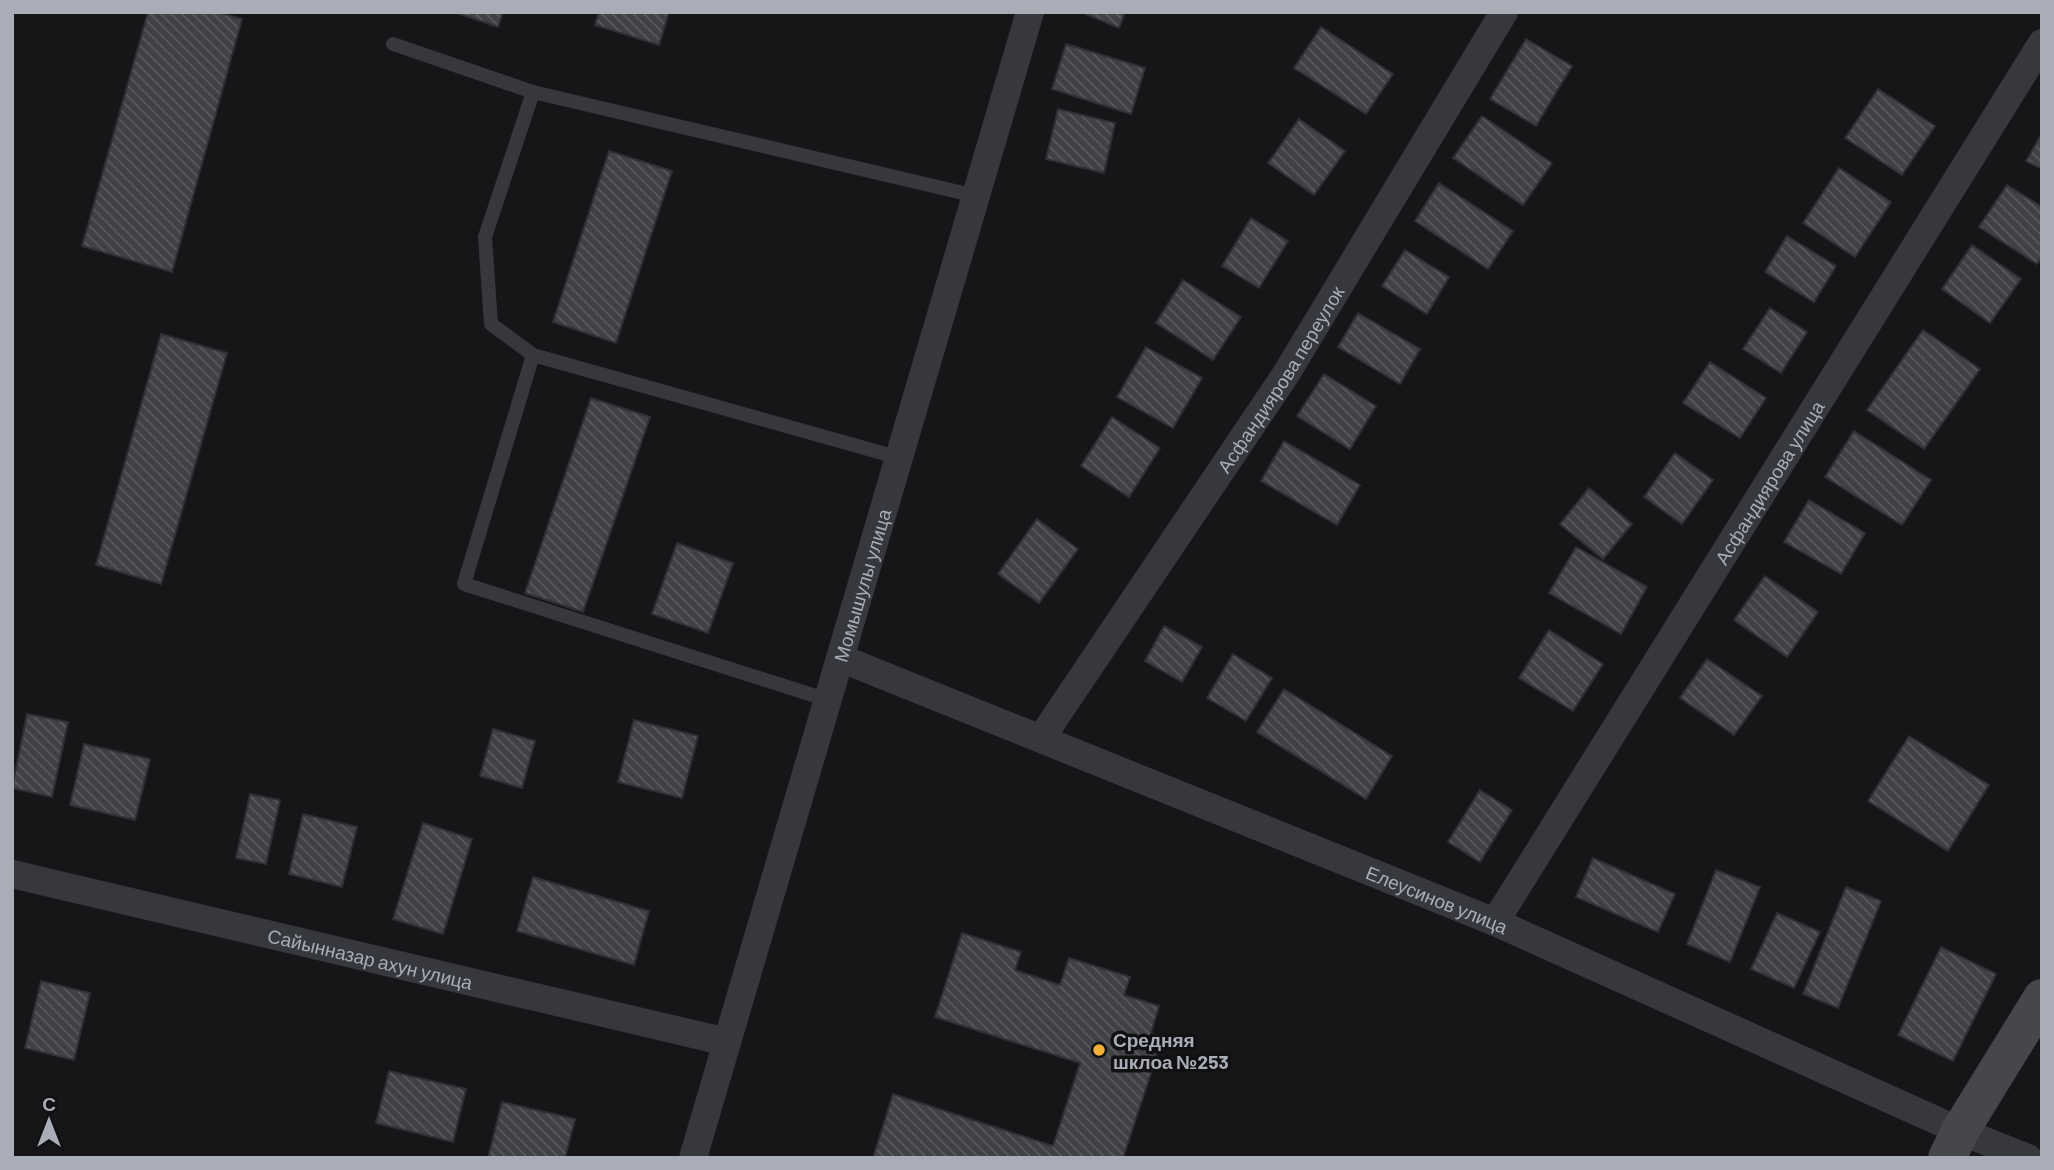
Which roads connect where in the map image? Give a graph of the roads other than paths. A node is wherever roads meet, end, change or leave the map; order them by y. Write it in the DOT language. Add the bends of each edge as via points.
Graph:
graph roads {
  1 [pos="1030,12"];
  2 [pos="1504,12"];
  3 [pos="2042,43"];
  4 [pos="393,44"];
  5 [pos="533,92"];
  6 [pos="976,196"];
  7 [pos="533,355"];
  8 [pos="900,457"];
  9 [pos="840,658"];
  10 [pos="828,700"];
  11 [pos="1042,737"];
  12 [pos="12,874"];
  13 [pos="1495,922"];
  14 [pos="2042,998"];
  15 [pos="727,1042"];
  16 [pos="1953,1145"];
  17 [pos="692,1158"];
  18 [pos="2028,1158"];
  1 -- 6 [label="street, Момышулы улица"];
  2 -- 11 [label="street, Асфандиярова переулок" via="1286,374"];
  3 -- 13 [label="street, Асфандиярова улица"];
  4 -- 5 [label="lane"];
  5 -- 6 [label="lane"];
  5 -- 7 [label="lane" via="485,237 491,324"];
  6 -- 8 [label="street, Момышулы улица"];
  7 -- 8 [label="lane"];
  7 -- 10 [label="lane" via="464,584"];
  8 -- 9 [label="street, Момышулы улица"];
  9 -- 10 [label="street, Момышулы улица"];
  9 -- 11 [label="street, Елеусинов улица"];
  10 -- 15 [label="street, Момышулы улица"];
  11 -- 13 [label="street, Елеусинов улица"];
  12 -- 15 [label="street, Сайынназар ахун улица"];
  13 -- 16 [label="street, Елеусинов улица"];
  14 -- 16 [label="street"];
  15 -- 17 [label="street, Момышулы улица"];
  16 -- 18 [label="street, Елеусинов улица"];
}
